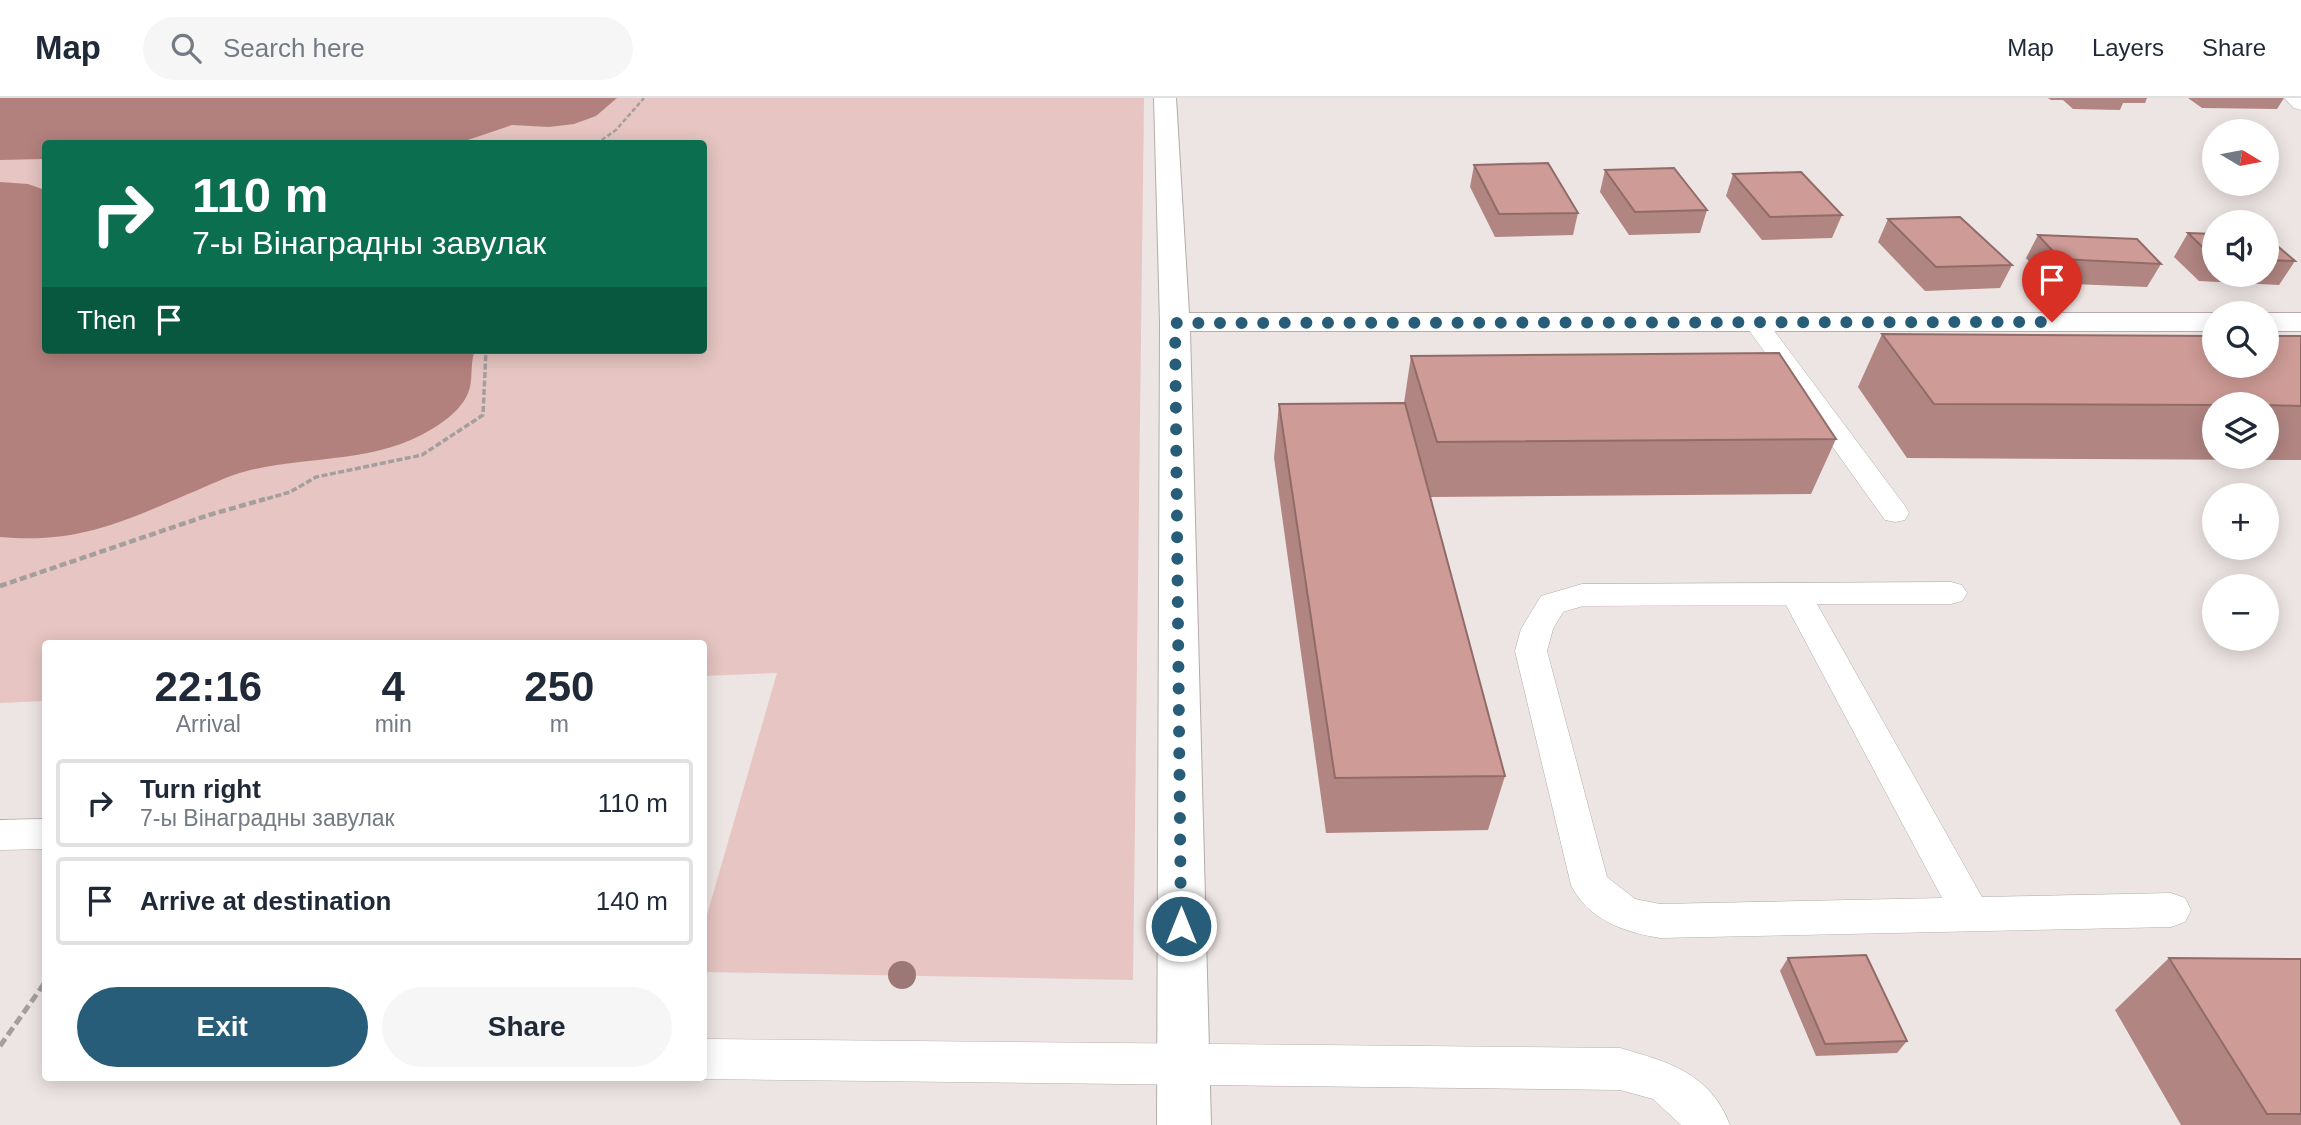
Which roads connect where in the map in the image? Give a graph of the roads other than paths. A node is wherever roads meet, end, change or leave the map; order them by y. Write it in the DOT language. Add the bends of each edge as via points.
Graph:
graph roads {
  1 [pos="1165,98"];
  2 [pos="2293,98"];
  3 [pos="2301,104"];
  4 [pos="1755,322"];
  5 [pos="2202,322"];
  6 [pos="2279,322"];
  7 [pos="2301,322"];
  8 [pos="1175,323"];
  9 [pos="1895,513"];
  10 [pos="1796,593"];
  11 [pos="1951,593"];
  12 [pos="42,834"];
  13 [pos="0,835"];
  14 [pos="2171,911"];
  15 [pos="1971,915"];
  16 [pos="707,1059"];
  17 [pos="1183,1063"];
  18 [pos="1184,1125"];
  19 [pos="1708,1125"];
  1 -- 8 [label="street"];
  2 -- 3 [label="lane"];
  4 -- 5 [label="street"];
  4 -- 8 [label="street"];
  4 -- 9 [label="lane"];
  6 -- 7 [label="street"];
  8 -- 17 [label="street"];
  10 -- 11 [label="lane"];
  10 -- 15 [label="lane"];
  10 -- 15 [label="lane" via="1582,595 1552,604 1536,628 1531,651 1590,885 1630,917 1660,921"];
  12 -- 13 [label="lane"];
  14 -- 15 [label="lane"];
  16 -- 17 [label="lane"];
  17 -- 18 [label="street"];
  17 -- 19 [label="lane" via="1620,1069 1667,1082"];
}
